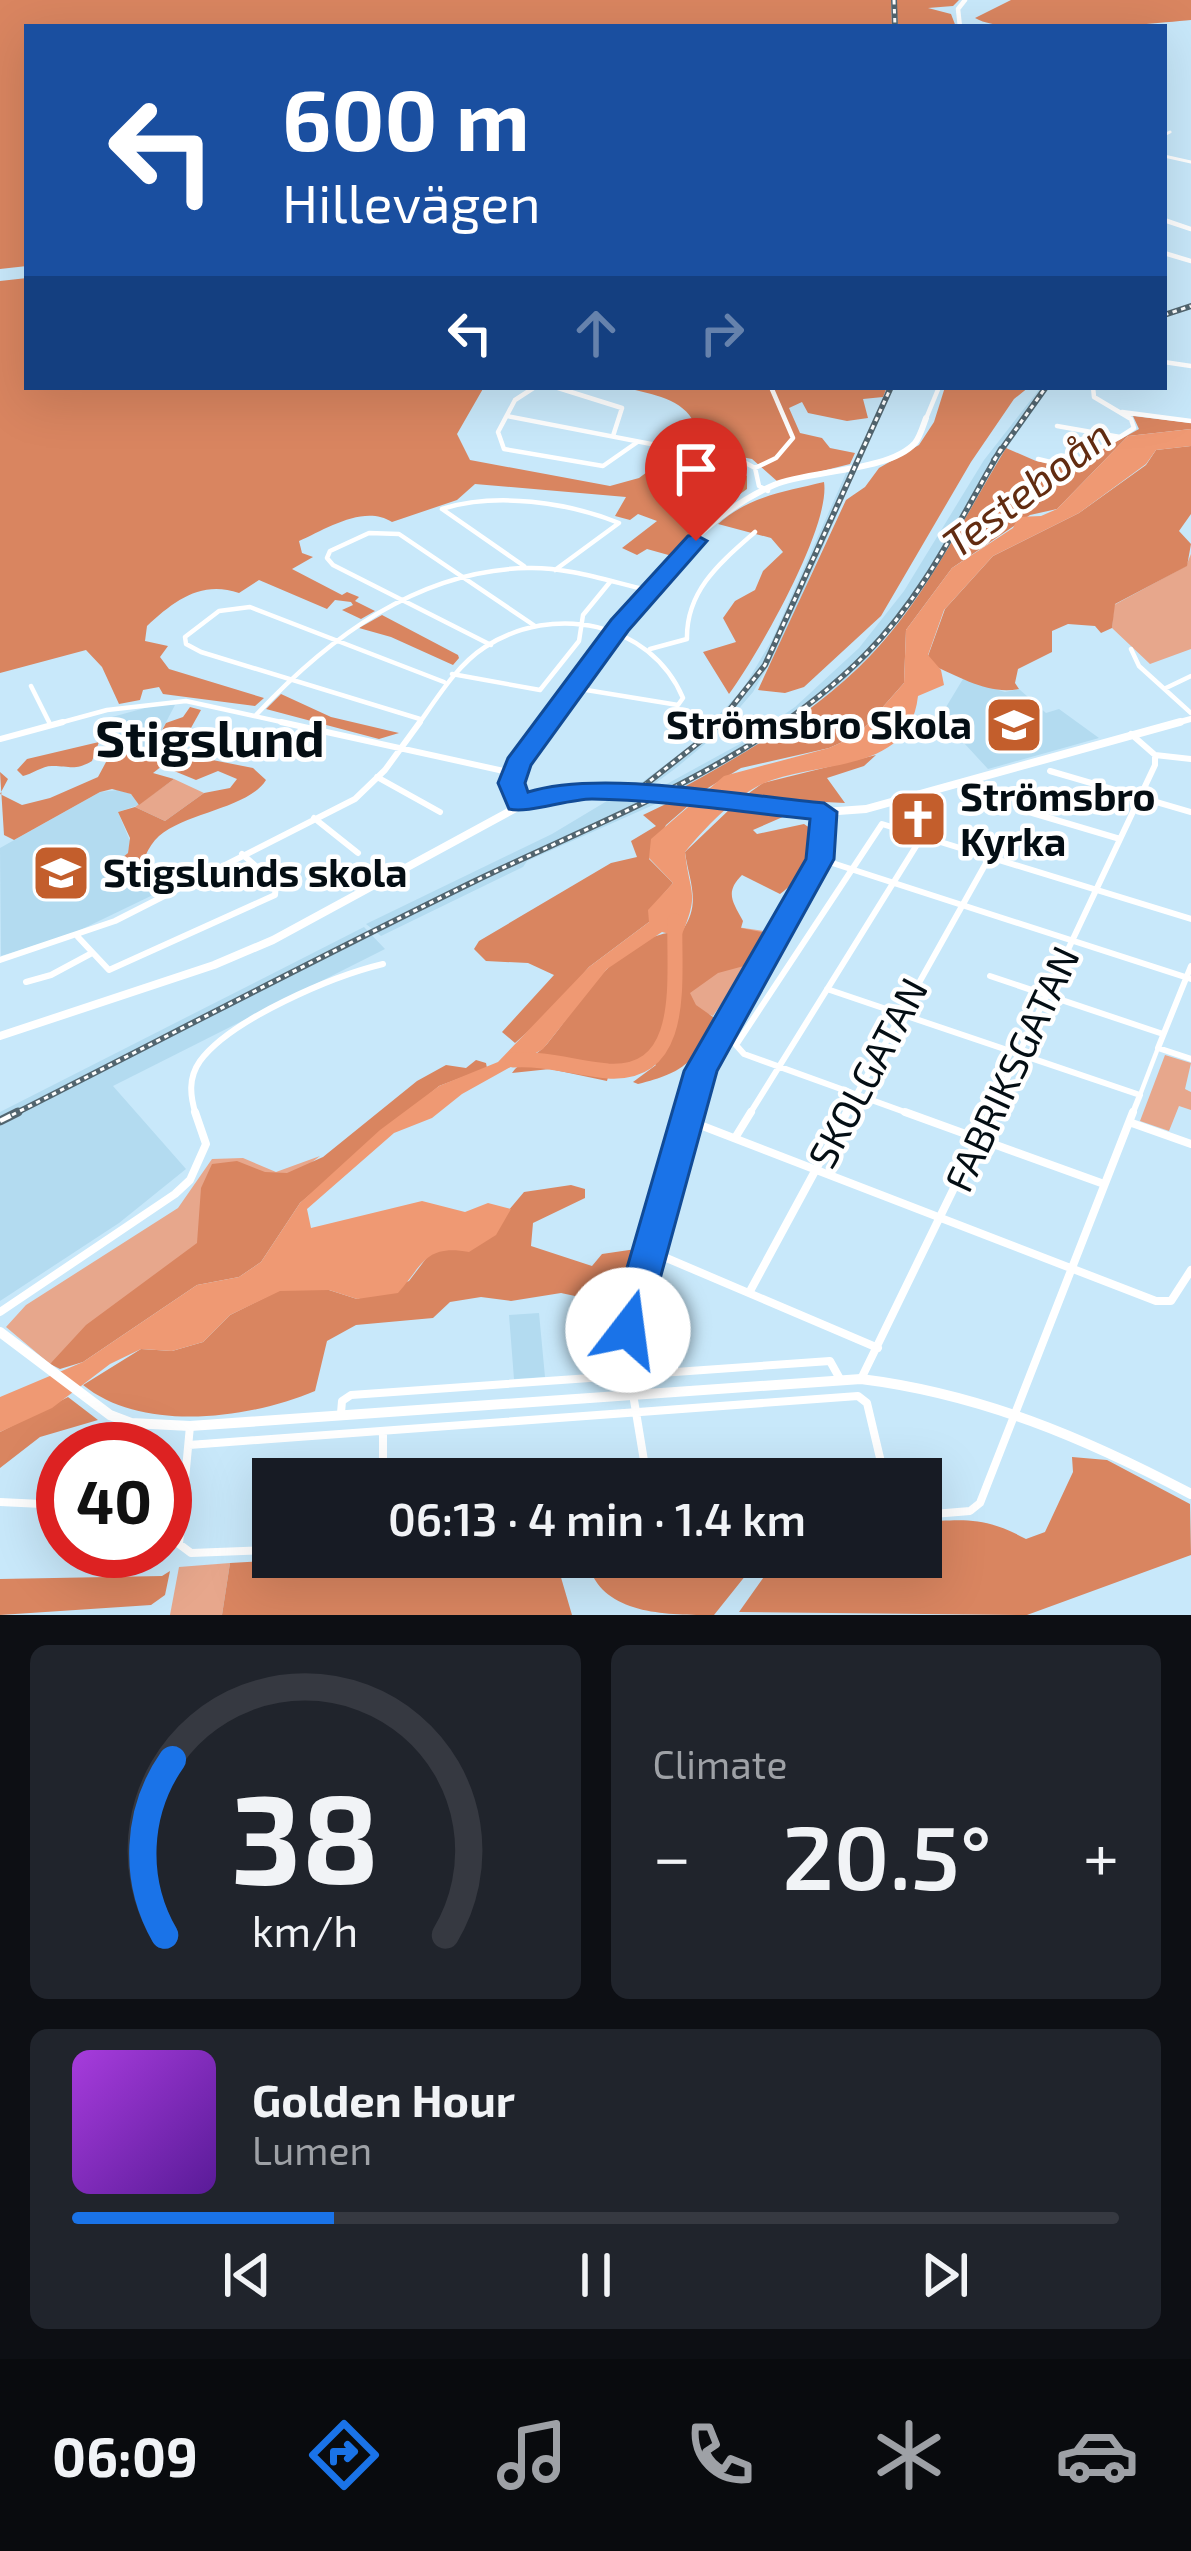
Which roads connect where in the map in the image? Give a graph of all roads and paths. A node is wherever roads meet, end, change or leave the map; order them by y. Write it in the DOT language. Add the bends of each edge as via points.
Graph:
graph roads {
  1 [pos="530,390"];
  2 [pos="565,390"];
  3 [pos="772,390"];
  4 [pos="938,390"];
  5 [pos="1093,390"];
  6 [pos="1118,411"];
  7 [pos="507,416"];
  8 [pos="1191,422"];
  9 [pos="691,424"];
  10 [pos="1057,426"];
  11 [pos="613,436"];
  12 [pos="1120,437"];
  13 [pos="636,442"];
  14 [pos="676,451"];
  15 [pos="1038,459"];
  16 [pos="755,468"];
  17 [pos="766,490"];
  18 [pos="755,532"];
  19 [pos="526,567"];
  20 [pos="555,570"];
  21 [pos="461,578"];
  22 [pos="610,582"];
  23 [pos="647,590"];
  24 [pos="405,601"];
  25 [pos="580,623"];
  26 [pos="535,626"];
  27 [pos="616,631"];
  28 [pos="333,638"];
  29 [pos="490,645"];
  30 [pos="650,649"];
  31 [pos="1131,649"];
  32 [pos="452,674"];
  33 [pos="1191,676"];
  34 [pos="288,677"];
  35 [pos="446,682"];
  36 [pos="31,686"];
  37 [pos="574,688"];
  38 [pos="1166,688"];
  39 [pos="256,715"];
  40 [pos="1191,716"];
  41 [pos="420,719"];
  42 [pos="50,724"];
  43 [pos="1130,734"];
  44 [pos="0,739"];
  45 [pos="398,746"];
  46 [pos="1156,755"];
  47 [pos="1191,759"];
  48 [pos="513,772"];
  49 [pos="1050,772"];
  50 [pos="377,777"];
  51 [pos="1140,797"];
  52 [pos="519,803"];
  53 [pos="440,812"];
  54 [pos="824,812"];
  55 [pos="1030,812"];
  56 [pos="1191,812"];
  57 [pos="314,818"];
  58 [pos="923,835"];
  59 [pos="1120,839"];
  60 [pos="358,853"];
  61 [pos="242,854"];
  62 [pos="990,856"];
  63 [pos="820,859"];
  64 [pos="851,868"];
  65 [pos="894,882"];
  66 [pos="1096,890"];
  67 [pos="963,904"];
  68 [pos="1191,920"];
  69 [pos="78,938"];
  70 [pos="1072,939"];
  71 [pos="92,953"];
  72 [pos="0,960"];
  73 [pos="383,964"];
  74 [pos="1191,966"];
  75 [pos="990,976"];
  76 [pos="1189,978"];
  77 [pos="26,982"];
  78 [pos="827,989"];
  79 [pos="1047,994"];
  80 [pos="902,1014"];
  81 [pos="1163,1034"];
  82 [pos="0,1036"];
  83 [pos="1158,1048"];
  84 [pos="1018,1054"];
  85 [pos="1191,1059"];
  86 [pos="779,1066"];
  87 [pos="858,1094"];
  88 [pos="1140,1095"];
  89 [pos="687,1120"];
  90 [pos="1129,1122"];
  91 [pos="735,1138"];
  92 [pos="979,1139"];
  93 [pos="1191,1144"];
  94 [pos="817,1169"];
  95 [pos="1104,1184"];
  96 [pos="942,1217"];
  97 [pos="650,1251"];
  98 [pos="1072,1269"];
  99 [pos="1191,1270"];
  100 [pos="749,1293"];
  101 [pos="0,1312"];
  102 [pos="0,1332"];
  103 [pos="878,1348"];
  104 [pos="628,1376"];
  105 [pos="840,1379"];
  106 [pos="861,1379"];
  107 [pos="633,1394"];
  108 [pos="1016,1411"];
  109 [pos="638,1412"];
  110 [pos="342,1416"];
  111 [pos="125,1422"];
  112 [pos="192,1426"];
  113 [pos="383,1431"];
  114 [pos="192,1445"];
  115 [pos="383,1458"];
  116 [pos="644,1458"];
  117 [pos="879,1458"];
  118 [pos="1191,1493"];
  119 [pos="0,1502"];
  120 [pos="36,1504"];
  121 [pos="942,1514"];
  122 [pos="192,1550"];
  123 [pos="252,1551"];
  1 -- 7 [label="street"];
  2 -- 11 [label="street" via="622,408"];
  3 -- 16 [label="street" via="793,438"];
  4 -- 17 [label="street" via="910,448"];
  5 -- 6 [label="street"];
  6 -- 8 [label="street"];
  6 -- 12 [label="street" via="1135,425"];
  7 -- 11 [label="street"];
  7 -- 13 [label="street" via="498,435 512,451 603,466"];
  9 -- 14 [label="street"];
  10 -- 12 [label="street"];
  11 -- 13 [label="street"];
  12 -- 15 [label="street" via="1067,466"];
  13 -- 14 [label="street"];
  14 -- 16 [label="street"];
  16 -- 17 [label="street"];
  17 -- 23 [label="street" via="713,524"];
  18 -- 30 [label="street" via="688,602 687,639"];
  19 -- 20 [label="street"];
  19 -- 20 [label="street" via="442,509 472,501 597,514 620,524"];
  19 -- 21 [label="street"];
  20 -- 22 [label="street"];
  21 -- 24 [label="street"];
  21 -- 24 [label="street" via="390,532 330,551 333,565"];
  21 -- 26 [label="street"];
  22 -- 23 [label="street"];
  22 -- 25 [label="street"];
  23 -- 27 [label="street"];
  24 -- 28 [label="street"];
  24 -- 29 [label="street"];
  25 -- 26 [label="street"];
  25 -- 27 [label="street"];
  25 -- 32 [label="street" via="579,641 537,691"];
  26 -- 29 [label="street"];
  27 -- 30 [label="street"];
  27 -- 37 [label="street"];
  28 -- 34 [label="street"];
  28 -- 34 [label="street" via="240,607 219,611 184,637 201,652"];
  28 -- 35 [label="street"];
  29 -- 32 [label="street"];
  30 -- 37 [label="street" via="682,694 678,705"];
  31 -- 38 [label="street"];
  32 -- 35 [label="street"];
  33 -- 38 [label="street"];
  34 -- 39 [label="street"];
  34 -- 41 [label="street"];
  35 -- 41 [label="street"];
  36 -- 42 [label="street"];
  37 -- 48 [label="street"];
  38 -- 40 [label="street"];
  39 -- 42 [label="street" via="186,700"];
  39 -- 45 [label="street"];
  40 -- 43 [label="street"];
  41 -- 45 [label="street"];
  42 -- 44 [label="street"];
  43 -- 46 [label="street"];
  43 -- 54 [label="street" via="888,805"];
  45 -- 48 [label="street"];
  45 -- 50 [label="street"];
  46 -- 47 [label="street"];
  46 -- 51 [label="street, FABRIKSGATAN"];
  48 -- 52 [label="street"];
  49 -- 51 [label="street"];
  50 -- 53 [label="street"];
  50 -- 57 [label="street" via="355,799"];
  51 -- 56 [label="street"];
  51 -- 59 [label="street, FABRIKSGATAN"];
  52 -- 54 [label="street" via="572,790"];
  52 -- 82 [label="street" via="273,940"];
  54 -- 63 [label="street"];
  55 -- 59 [label="street"];
  57 -- 60 [label="street"];
  57 -- 61 [label="street"];
  58 -- 62 [label="street"];
  58 -- 64 [label="street" via="879,826"];
  58 -- 65 [label="street"];
  59 -- 66 [label="street, FABRIKSGATAN"];
  61 -- 69 [label="street"];
  61 -- 71 [label="street" via="276,884 274,895 115,968 104,968"];
  62 -- 66 [label="street"];
  62 -- 67 [label="street, SKOLGATAN"];
  63 -- 64 [label="street"];
  63 -- 89 [label="street" via="705,1059"];
  64 -- 65 [label="street"];
  64 -- 86 [label="street" via="737,1049"];
  65 -- 67 [label="street"];
  65 -- 78 [label="street"];
  66 -- 68 [label="street"];
  66 -- 70 [label="street, FABRIKSGATAN"];
  67 -- 70 [label="street"];
  67 -- 80 [label="street, SKOLGATAN"];
  69 -- 71 [label="street"];
  69 -- 72 [label="street"];
  70 -- 76 [label="street"];
  70 -- 79 [label="street, FABRIKSGATAN"];
  71 -- 77 [label="street"];
  73 -- 101 [label="street" via="204,1053 191,1075 190,1099 206,1144 190,1180"];
  74 -- 76 [label="street"];
  75 -- 79 [label="street"];
  76 -- 81 [label="street"];
  78 -- 80 [label="street"];
  78 -- 86 [label="street"];
  79 -- 81 [label="street"];
  79 -- 84 [label="street, FABRIKSGATAN"];
  80 -- 84 [label="street"];
  80 -- 87 [label="street, SKOLGATAN"];
  81 -- 83 [label="street"];
  83 -- 85 [label="street"];
  83 -- 88 [label="street"];
  84 -- 88 [label="street"];
  84 -- 92 [label="street, FABRIKSGATAN"];
  86 -- 87 [label="street"];
  86 -- 91 [label="street"];
  87 -- 92 [label="street"];
  87 -- 94 [label="street, SKOLGATAN"];
  88 -- 90 [label="street"];
  89 -- 91 [label="street"];
  89 -- 97 [label="street"];
  90 -- 93 [label="street"];
  90 -- 95 [label="street"];
  91 -- 94 [label="street"];
  92 -- 95 [label="street"];
  92 -- 96 [label="street, FABRIKSGATAN"];
  94 -- 96 [label="street"];
  94 -- 100 [label="street, SKOLGATAN"];
  95 -- 98 [label="street"];
  96 -- 98 [label="street"];
  96 -- 103 [label="street, FABRIKSGATAN"];
  97 -- 100 [label="street"];
  97 -- 104 [label="street" via="627,1334"];
  98 -- 99 [label="street" via="1167,1303"];
  98 -- 108 [label="street"];
  100 -- 103 [label="street"];
  102 -- 111 [label="street"];
  103 -- 106 [label="street, FABRIKSGATAN"];
  104 -- 105 [label="street" via="830,1361"];
  104 -- 107 [label="street"];
  104 -- 110 [label="street" via="351,1395"];
  105 -- 106 [label="street"];
  105 -- 107 [label="street"];
  106 -- 108 [label="street" via="939,1388"];
  107 -- 109 [label="street"];
  107 -- 110 [label="street"];
  108 -- 118 [label="street"];
  108 -- 121 [label="street" via="978,1505"];
  109 -- 113 [label="street"];
  109 -- 116 [label="street"];
  109 -- 117 [label="street" via="855,1396 867,1403"];
  110 -- 112 [label="street"];
  113 -- 114 [label="street"];
  113 -- 115 [label="street"];
  119 -- 120 [label="street"];
  122 -- 123 [label="street"];
}
